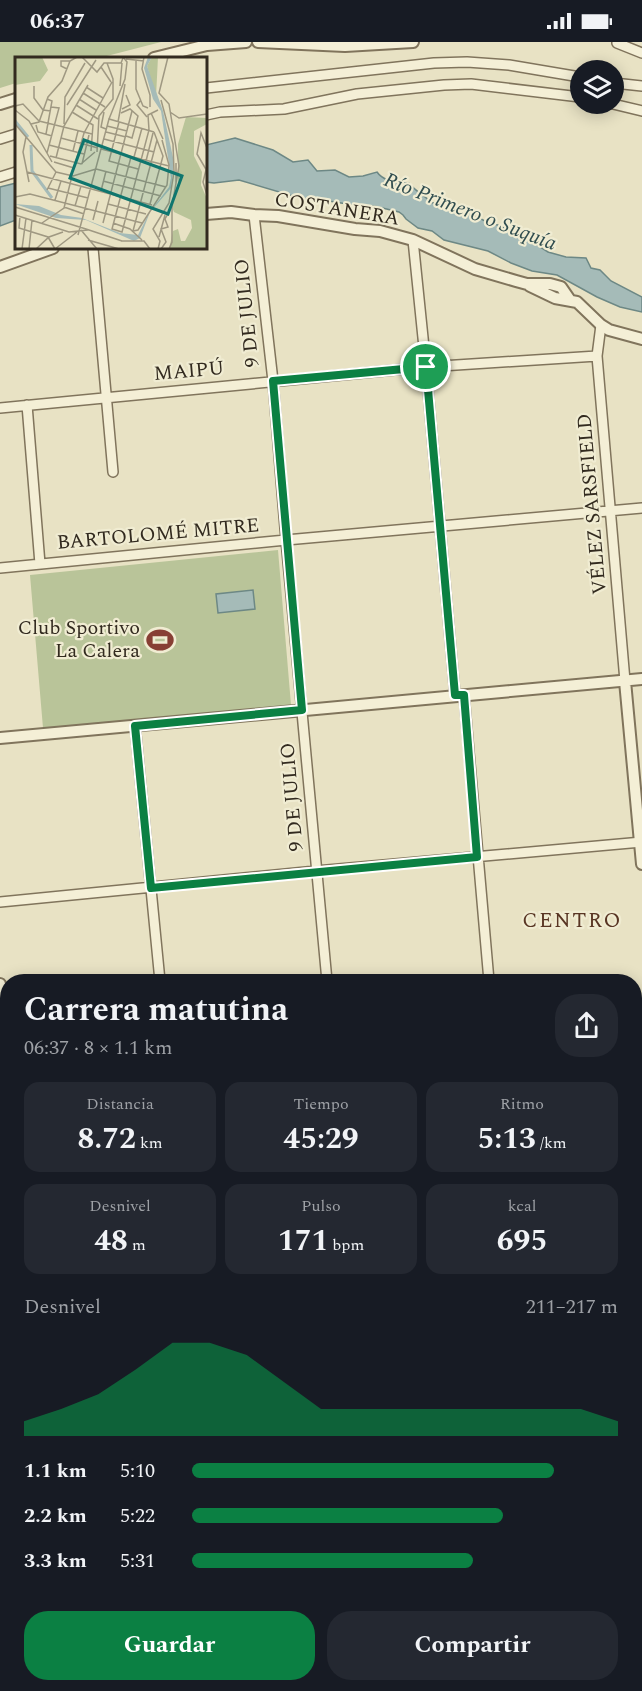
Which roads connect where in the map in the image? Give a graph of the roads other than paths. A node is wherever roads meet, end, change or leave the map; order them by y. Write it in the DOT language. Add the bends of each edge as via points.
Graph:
graph roads {
  1 [pos="246,42"];
  2 [pos="258,42"];
  3 [pos="413,42"];
  4 [pos="616,43"];
  5 [pos="642,53"];
  6 [pos="158,57"];
  7 [pos="570,75"];
  8 [pos="624,84"];
  9 [pos="642,87"];
  10 [pos="207,88"];
  11 [pos="570,96"];
  12 [pos="15,99"];
  13 [pos="0,104"];
  14 [pos="624,107"];
  15 [pos="642,111"];
  16 [pos="207,115"];
  17 [pos="15,134"];
  18 [pos="0,139"];
  19 [pos="15,172"];
  20 [pos="0,177"];
  21 [pos="207,214"];
  22 [pos="254,215"];
  23 [pos="413,240"];
  24 [pos="50,249"];
  25 [pos="93,249"];
  26 [pos="0,267"];
  27 [pos="601,325"];
  28 [pos="642,339"];
  29 [pos="597,356"];
  30 [pos="426,367"];
  31 [pos="273,381"];
  32 [pos="108,397"];
  33 [pos="27,405"];
  34 [pos="0,408"];
  35 [pos="113,472"];
  36 [pos="642,508"];
  37 [pos="610,511"];
  38 [pos="440,527"];
  39 [pos="286,540"];
  40 [pos="40,564"];
  41 [pos="0,568"];
  42 [pos="642,679"];
  43 [pos="625,681"];
  44 [pos="459,695"];
  45 [pos="302,710"];
  46 [pos="135,726"];
  47 [pos="0,738"];
  48 [pos="641,842"];
  49 [pos="477,857"];
  50 [pos="642,864"];
  51 [pos="316,871"];
  52 [pos="151,888"];
  53 [pos="0,902"];
  54 [pos="159,974"];
  55 [pos="326,974"];
  56 [pos="488,974"];
  1 -- 6 [label="street" via="207,45"];
  2 -- 3 [label="street" via="345,46"];
  4 -- 5 [label="street"];
  7 -- 10 [label="street" via="509,65 434,63"];
  8 -- 9 [label="street"];
  11 -- 16 [label="street" via="471,84 357,94 284,109"];
  12 -- 13 [label="street"];
  14 -- 15 [label="street"];
  17 -- 18 [label="street"];
  19 -- 20 [label="street"];
  21 -- 22 [label="street, COSTANERA"];
  22 -- 23 [label="street, COSTANERA" via="380,231"];
  22 -- 31 [label="street, 9 DE JULIO"];
  23 -- 27 [label="street, COSTANERA" via="475,268 527,284 561,287 570,300 585,308"];
  23 -- 30 [label="street"];
  24 -- 26 [label="street"];
  25 -- 32 [label="street"];
  27 -- 28 [label="street, COSTANERA"];
  27 -- 29 [label="street, VÉLEZ SARSFIELD"];
  29 -- 30 [label="street, MAIPÚ"];
  29 -- 37 [label="street, VÉLEZ SARSFIELD"];
  30 -- 31 [label="street, MAIPÚ"];
  30 -- 38 [label="street"];
  31 -- 32 [label="street, MAIPÚ"];
  31 -- 39 [label="street, 9 DE JULIO"];
  32 -- 33 [label="street, MAIPÚ"];
  32 -- 35 [label="street"];
  33 -- 34 [label="street, MAIPÚ"];
  33 -- 40 [label="street"];
  36 -- 37 [label="street, BARTOLOMÉ MITRE"];
  37 -- 38 [label="street, BARTOLOMÉ MITRE"];
  37 -- 43 [label="street, VÉLEZ SARSFIELD"];
  38 -- 39 [label="street, BARTOLOMÉ MITRE"];
  38 -- 44 [label="street"];
  39 -- 40 [label="street, BARTOLOMÉ MITRE"];
  39 -- 45 [label="street, 9 DE JULIO"];
  40 -- 41 [label="street, BARTOLOMÉ MITRE"];
  42 -- 43 [label="street"];
  43 -- 44 [label="street"];
  43 -- 48 [label="street"];
  44 -- 45 [label="street"];
  44 -- 49 [label="street"];
  45 -- 46 [label="street"];
  45 -- 51 [label="street, 9 DE JULIO"];
  46 -- 47 [label="street"];
  46 -- 52 [label="street"];
  48 -- 49 [label="street"];
  48 -- 50 [label="street"];
  49 -- 51 [label="street"];
  49 -- 56 [label="street"];
  51 -- 52 [label="street"];
  51 -- 55 [label="street, 9 DE JULIO"];
  52 -- 53 [label="street"];
  52 -- 54 [label="street"];
}
